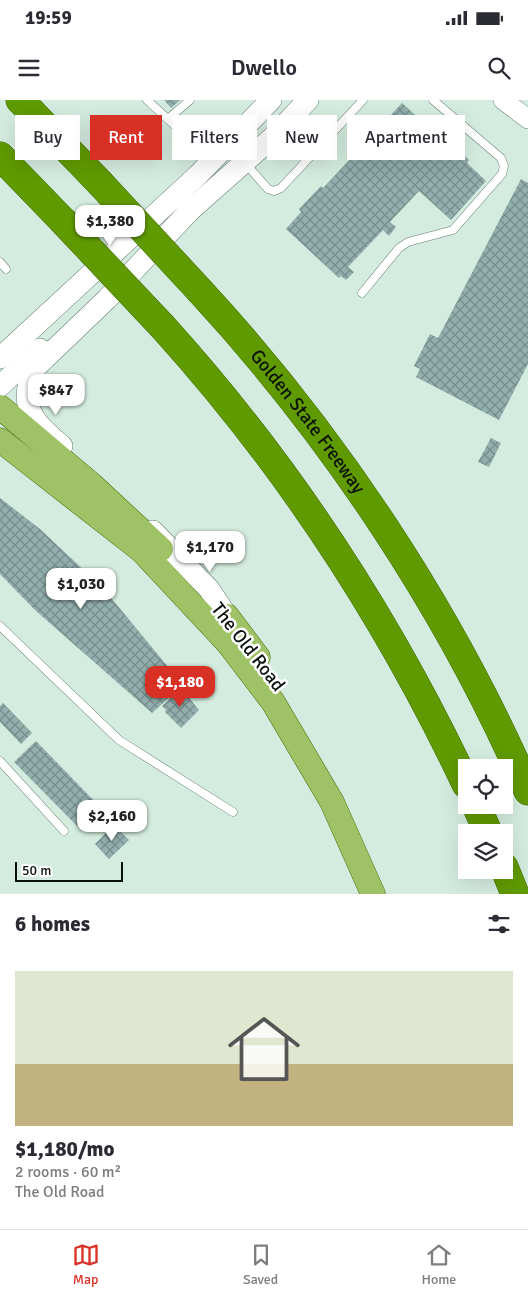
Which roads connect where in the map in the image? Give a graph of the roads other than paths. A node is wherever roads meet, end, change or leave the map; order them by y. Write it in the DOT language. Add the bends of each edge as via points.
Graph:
graph roads {
  1 [pos="20,100"];
  2 [pos="147,100"];
  3 [pos="190,100"];
  4 [pos="271,100"];
  5 [pos="308,100"];
  6 [pos="363,100"];
  7 [pos="433,100"];
  8 [pos="503,100"];
  9 [pos="257,115"];
  10 [pos="168,119"];
  11 [pos="528,119"];
  12 [pos="0,156"];
  13 [pos="228,160"];
  14 [pos="212,161"];
  15 [pos="244,162"];
  16 [pos="195,205"];
  17 [pos="0,262"];
  18 [pos="6,269"];
  19 [pos="362,293"];
  20 [pos="0,358"];
  21 [pos="0,376"];
  22 [pos="0,386"];
  23 [pos="0,407"];
  24 [pos="0,440"];
  25 [pos="168,556"];
  26 [pos="227,616"];
  27 [pos="0,626"];
  28 [pos="0,761"];
  29 [pos="458,768"];
  30 [pos="528,791"];
  31 [pos="232,812"];
  32 [pos="64,831"];
  33 [pos="360,845"];
  34 [pos="509,879"];
  35 [pos="377,884"];
  36 [pos="515,894"];
  1 -- 30 [label="highway, Golden State Freeway, bridge" via="233,327 360,493 458,647"];
  2 -- 10 [label="lane"];
  3 -- 10 [label="lane"];
  4 -- 9 [label="main road"];
  5 -- 15 [label="main road"];
  6 -- 15 [label="lane" via="281,188 268,189"];
  7 -- 19 [label="lane" via="501,158 502,174 453,230 408,242 399,248"];
  8 -- 11 [label="street"];
  10 -- 14 [label="lane"];
  12 -- 29 [label="highway, bridge" via="197,364 279,470 352,574 412,677"];
  13 -- 21 [label="main road"];
  14 -- 20 [label="main road"];
  15 -- 16 [label="main road"];
  16 -- 22 [label="main road"];
  16 -- 26 [label="main road" via="107,299 36,368 29,380 27,394 32,416 45,431 133,509 208,589"];
  17 -- 18 [label="lane"];
  23 -- 25 [label="main road, The Old Road" via="92,485"];
  24 -- 33 [label="main road, The Old Road" via="142,551 228,644 273,702"];
  25 -- 26 [label="main road, The Old Road"];
  26 -- 33 [label="main road, The Old Road" via="291,704 334,776"];
  27 -- 31 [label="lane" via="119,740"];
  28 -- 32 [label="lane"];
  33 -- 35 [label="main road, The Old Road"];
  34 -- 36 [label="highway"];
}
